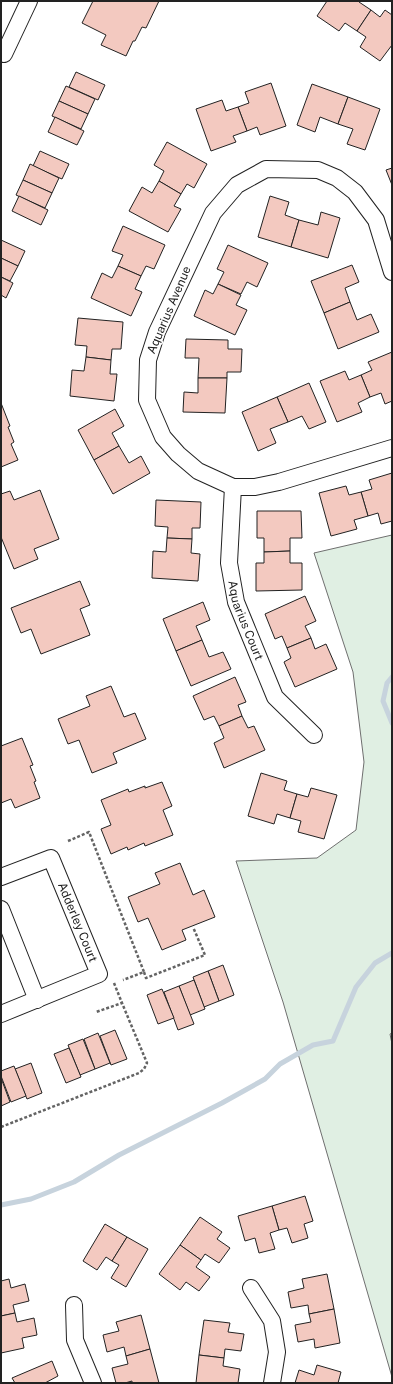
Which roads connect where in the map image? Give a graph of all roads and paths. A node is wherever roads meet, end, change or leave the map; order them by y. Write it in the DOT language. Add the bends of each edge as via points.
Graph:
graph roads {
  1 [pos="30,1"];
  2 [pos="4,54"];
  3 [pos="392,272"];
  4 [pos="392,448"];
  5 [pos="233,487"];
  6 [pos="314,735"];
  7 [pos="68,841"];
  8 [pos="1,877"];
  9 [pos="1,909"];
  10 [pos="193,927"];
  11 [pos="144,972"];
  12 [pos="123,980"];
  13 [pos="114,983"];
  14 [pos="37,1000"];
  15 [pos="122,1003"];
  16 [pos="96,1012"];
  17 [pos="1,1014"];
  18 [pos="1,1127"];
  19 [pos="251,1288"];
  20 [pos="74,1305"];
  21 [pos="93,1383"];
  22 [pos="272,1383"];
  1 -- 2 [label="street"];
  3 -- 5 [label="street, Aquarius Avenue" via="376,220 355,192 337,178 318,170 266,169 237,185 212,213 157,332 148,360 147,400 163,437 178,454 198,471"];
  4 -- 5 [label="street, Aquarius Avenue" via="280,482 255,487"];
  5 -- 6 [label="street, Aquarius Court" via="229,563 236,602 275,697"];
  7 -- 11 [label="path" via="89,832"];
  8 -- 14 [label="street, Adderley Court" via="51,858 99,974"];
  9 -- 14 [label="street"];
  10 -- 11 [label="path" via="205,955 146,978"];
  11 -- 12 [label="path"];
  13 -- 15 [label="path"];
  14 -- 17 [label="street, Adderley Court"];
  15 -- 16 [label="path"];
  15 -- 18 [label="path" via="147,1063 144,1069"];
  19 -- 22 [label="street" via="272,1321 277,1352"];
  20 -- 21 [label="street" via="75,1340"];
}
